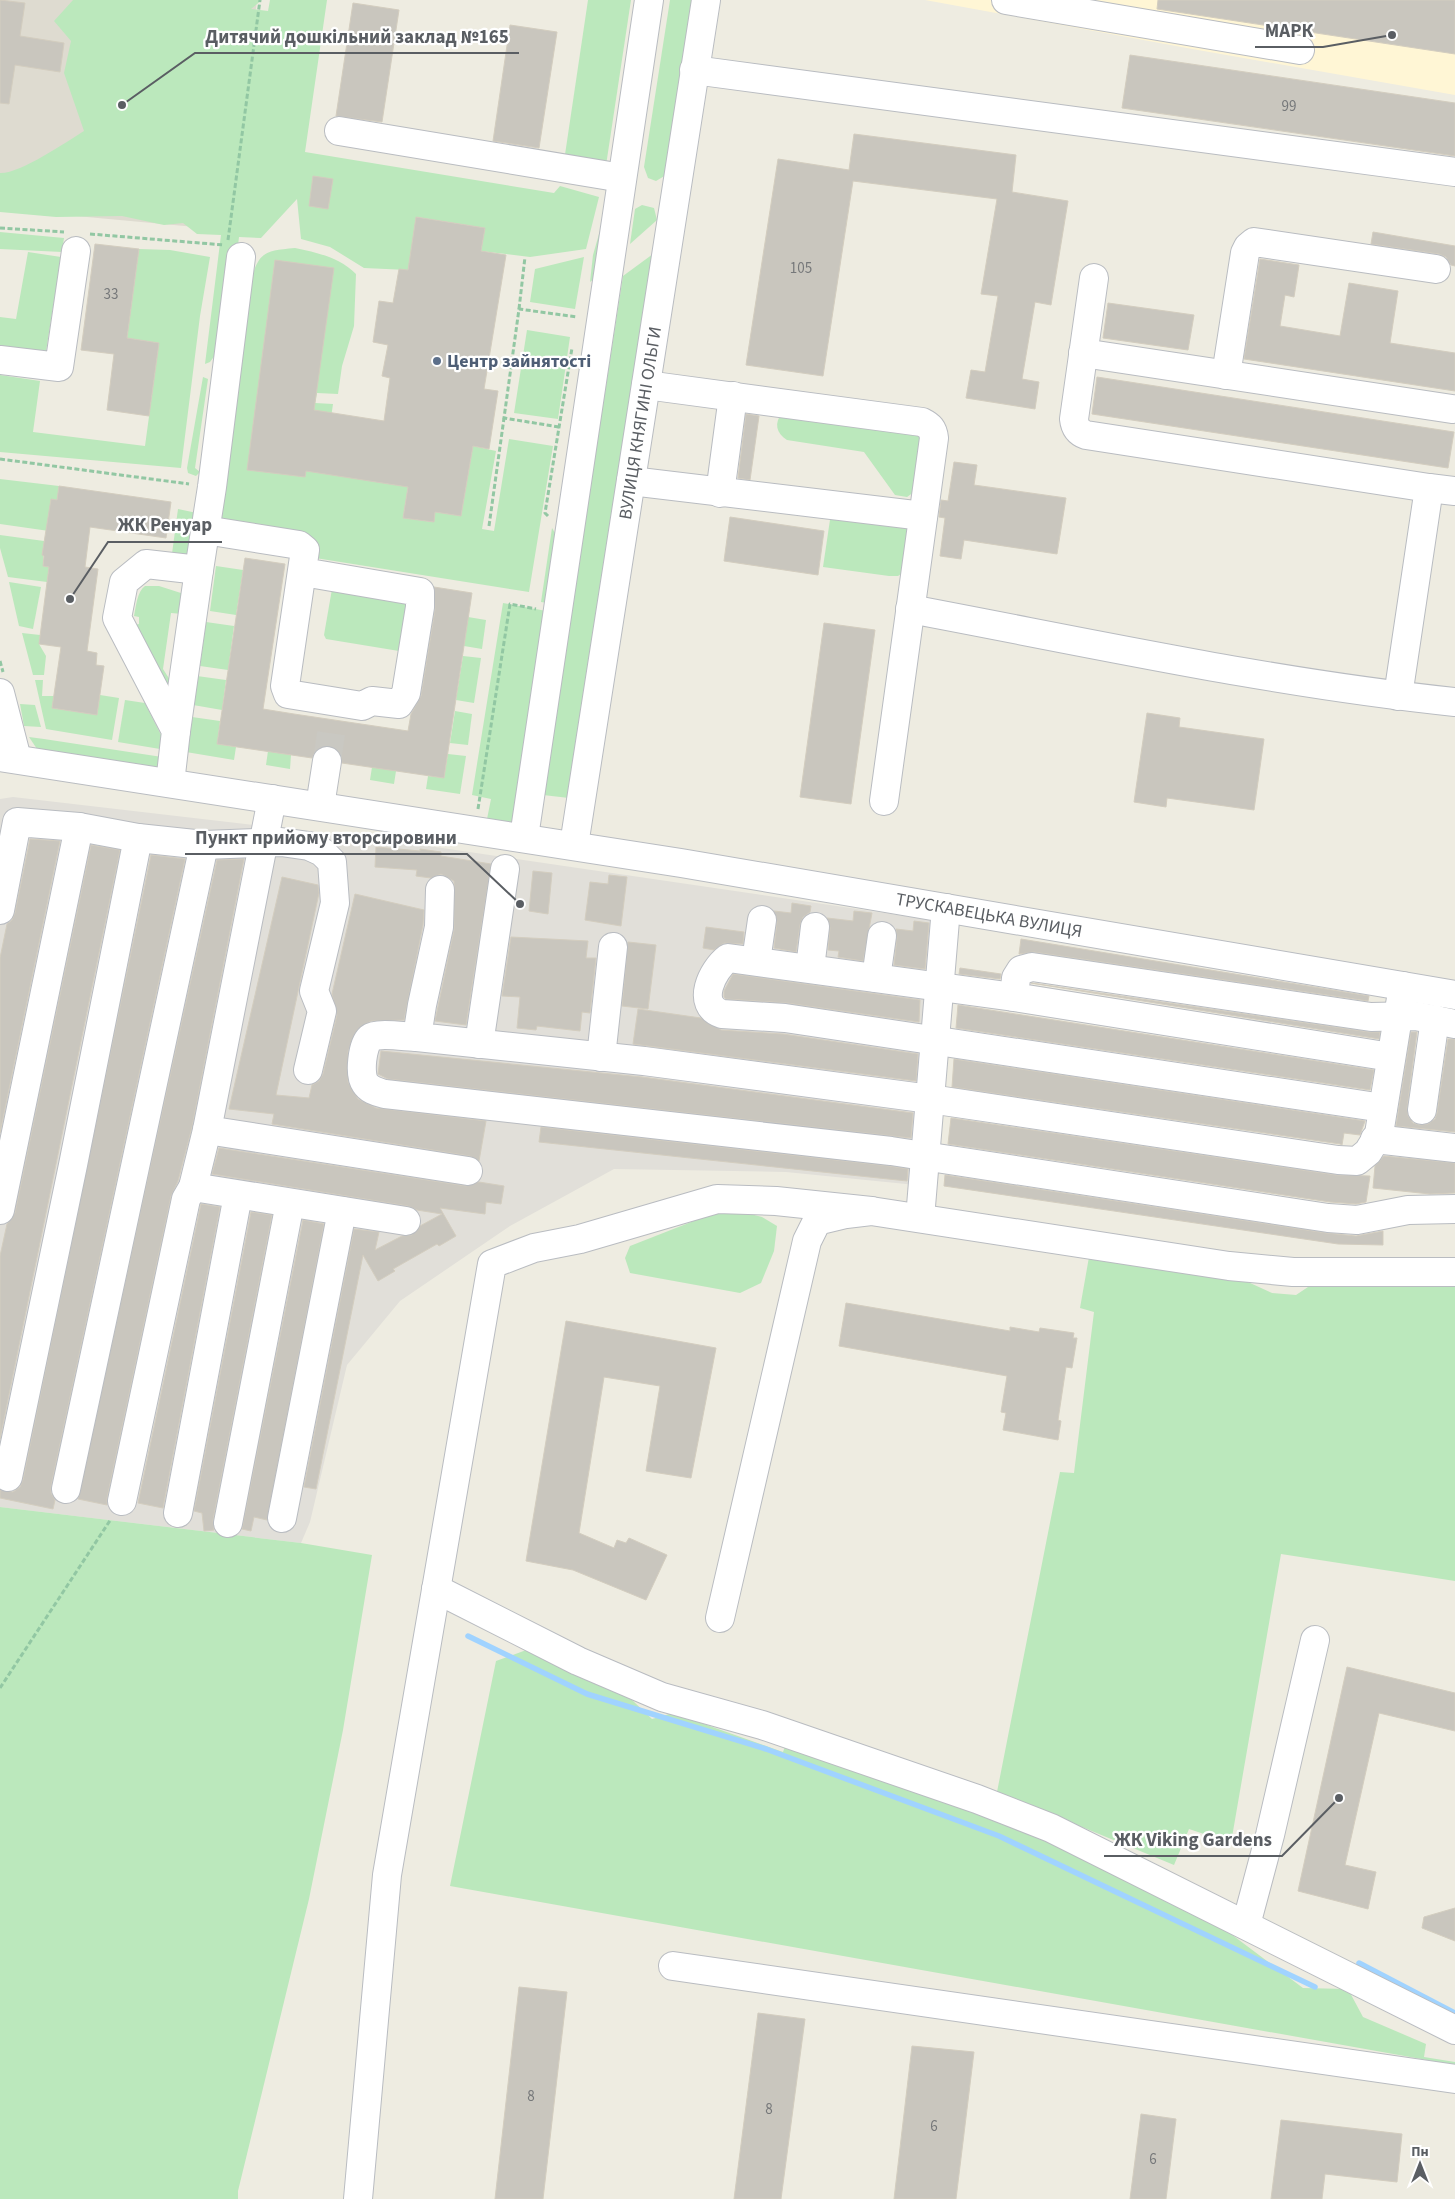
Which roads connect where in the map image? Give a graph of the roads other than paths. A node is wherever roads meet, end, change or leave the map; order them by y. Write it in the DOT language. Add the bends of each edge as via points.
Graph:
graph roads {
  1 [pos="649,0"];
  2 [pos="706,0"];
  3 [pos="1006,0"];
  4 [pos="1300,50"];
  5 [pos="694,70"];
  6 [pos="339,131"];
  7 [pos="1455,172"];
  8 [pos="622,178"];
  9 [pos="77,239"];
  10 [pos="234,256"];
  11 [pos="1436,269"];
  12 [pos="1094,278"];
  13 [pos="1083,353"];
  14 [pos="0,360"];
  15 [pos="1226,375"];
  16 [pos="646,385"];
  17 [pos="733,396"];
  18 [pos="1452,409"];
  19 [pos="631,481"];
  20 [pos="1442,489"];
  21 [pos="720,493"];
  22 [pos="923,516"];
  23 [pos="205,530"];
  24 [pos="199,570"];
  25 [pos="303,572"];
  26 [pos="910,609"];
  27 [pos="2,685"];
  28 [pos="1398,696"];
  29 [pos="1455,702"];
  30 [pos="176,731"];
  31 [pos="9,758"];
  32 [pos="328,761"];
  33 [pos="170,783"];
  34 [pos="272,799"];
  35 [pos="884,801"];
  36 [pos="320,806"];
  37 [pos="79,827"];
  38 [pos="524,837"];
  39 [pos="138,838"];
  40 [pos="263,843"];
  41 [pos="204,845"];
  42 [pos="574,846"];
  43 [pos="505,869"];
  44 [pos="440,890"];
  45 [pos="946,908"];
  46 [pos="0,910"];
  47 [pos="762,920"];
  48 [pos="815,927"];
  49 [pos="882,936"];
  50 [pos="613,947"];
  51 [pos="756,961"];
  52 [pos="810,968"];
  53 [pos="876,978"];
  54 [pos="1402,986"];
  55 [pos="939,987"];
  56 [pos="1455,995"];
  57 [pos="1014,997"];
  58 [pos="1398,1016"];
  59 [pos="1445,1021"];
  60 [pos="417,1037"];
  61 [pos="935,1041"];
  62 [pos="479,1044"];
  63 [pos="601,1056"];
  64 [pos="1391,1057"];
  65 [pos="308,1070"];
  66 [pos="930,1099"];
  67 [pos="1383,1108"];
  68 [pos="1422,1110"];
  69 [pos="207,1130"];
  70 [pos="1376,1140"];
  71 [pos="1455,1148"];
  72 [pos="925,1156"];
  73 [pos="468,1171"];
  74 [pos="193,1187"];
  75 [pos="238,1194"];
  76 [pos="290,1203"];
  77 [pos="1455,1209"];
  78 [pos="0,1210"];
  79 [pos="342,1211"];
  80 [pos="871,1211"];
  81 [pos="920,1218"];
  82 [pos="406,1221"];
  83 [pos="1455,1272"];
  84 [pos="8,1477"];
  85 [pos="66,1490"];
  86 [pos="122,1501"];
  87 [pos="178,1513"];
  88 [pos="282,1518"];
  89 [pos="228,1523"];
  90 [pos="436,1590"];
  91 [pos="720,1618"];
  92 [pos="1315,1640"];
  93 [pos="1246,1925"];
  94 [pos="673,1966"];
  95 [pos="1455,2030"];
  96 [pos="1455,2079"];
  97 [pos="358,2199"];
  1 -- 8 [label="street"];
  2 -- 5 [label="street, ВУЛИЦЯ КНЯГИНІ ОЛЬГИ"];
  3 -- 4 [label="street"];
  5 -- 7 [label="street"];
  5 -- 16 [label="street, ВУЛИЦЯ КНЯГИНІ ОЛЬГИ"];
  6 -- 8 [label="street"];
  8 -- 38 [label="street"];
  9 -- 14 [label="street" via="59,367"];
  10 -- 23 [label="street"];
  11 -- 15 [label="street" via="1254,242 1245,253"];
  12 -- 13 [label="street"];
  13 -- 15 [label="street"];
  13 -- 20 [label="street" via="1074,419 1079,432 1086,435"];
  15 -- 18 [label="street"];
  16 -- 17 [label="street"];
  16 -- 19 [label="street, ВУЛИЦЯ КНЯГИНІ ОЛЬГИ"];
  17 -- 21 [label="street"];
  17 -- 22 [label="street" via="928,425 934,438"];
  19 -- 21 [label="street"];
  19 -- 42 [label="street, ВУЛИЦЯ КНЯГИНІ ОЛЬГИ"];
  20 -- 28 [label="street"];
  21 -- 22 [label="street"];
  22 -- 26 [label="street"];
  23 -- 24 [label="street"];
  23 -- 25 [label="street" via="302,546 306,554"];
  24 -- 30 [label="street"];
  24 -- 30 [label="street" via="146,564 124,582 117,618"];
  25 -- 25 [label="street" via="286,690 292,696 335,711 372,702 399,704 406,693 420,592"];
  26 -- 28 [label="street" via="1208,665"];
  26 -- 35 [label="street"];
  27 -- 31 [label="street"];
  28 -- 29 [label="street"];
  30 -- 33 [label="street"];
  31 -- 33 [label="street, ТРУСКАВЕЦЬКА ВУЛИЦЯ"];
  32 -- 36 [label="street"];
  33 -- 34 [label="street, ТРУСКАВЕЦЬКА ВУЛИЦЯ"];
  34 -- 36 [label="street, ТРУСКАВЕЦЬКА ВУЛИЦЯ"];
  34 -- 40 [label="street"];
  36 -- 38 [label="street, ТРУСКАВЕЦЬКА ВУЛИЦЯ"];
  37 -- 39 [label="street"];
  37 -- 46 [label="street" via="17,822"];
  37 -- 78 [label="street"];
  38 -- 42 [label="street, ТРУСКАВЕЦЬКА ВУЛИЦЯ"];
  39 -- 41 [label="street"];
  39 -- 84 [label="street"];
  40 -- 41 [label="street"];
  40 -- 65 [label="street" via="309,846 332,862 335,903 314,991 322,1011"];
  40 -- 69 [label="street"];
  41 -- 85 [label="street"];
  42 -- 45 [label="street, ТРУСКАВЕЦЬКА ВУЛИЦЯ"];
  43 -- 62 [label="street"];
  44 -- 60 [label="street" via="438,927"];
  45 -- 54 [label="street, ТРУСКАВЕЦЬКА ВУЛИЦЯ"];
  45 -- 55 [label="street"];
  47 -- 51 [label="street"];
  48 -- 52 [label="street"];
  49 -- 53 [label="street"];
  50 -- 63 [label="street"];
  51 -- 52 [label="street"];
  51 -- 61 [label="street" via="728,958 720,964 709,984 709,1006 714,1011 785,1018"];
  52 -- 53 [label="street"];
  53 -- 55 [label="street"];
  54 -- 56 [label="street, ТРУСКАВЕЦЬКА ВУЛИЦЯ"];
  54 -- 58 [label="street"];
  55 -- 57 [label="street"];
  55 -- 61 [label="street"];
  57 -- 58 [label="street" via="1016,978 1021,970 1032,967 1371,1017"];
  57 -- 64 [label="street"];
  58 -- 59 [label="street"];
  58 -- 64 [label="street"];
  59 -- 68 [label="street"];
  60 -- 62 [label="street"];
  60 -- 72 [label="street" via="379,1035 371,1038 365,1046 364,1082 372,1090 386,1094"];
  61 -- 66 [label="street"];
  61 -- 67 [label="street"];
  62 -- 63 [label="street"];
  63 -- 66 [label="street"];
  64 -- 67 [label="street"];
  66 -- 70 [label="street" via="1338,1160 1357,1161"];
  66 -- 72 [label="street"];
  67 -- 70 [label="street"];
  69 -- 73 [label="street"];
  69 -- 74 [label="street"];
  70 -- 71 [label="street"];
  72 -- 77 [label="street" via="1328,1218 1358,1220 1408,1210"];
  72 -- 81 [label="street"];
  74 -- 75 [label="street"];
  74 -- 86 [label="street" via="186,1199"];
  75 -- 76 [label="street"];
  75 -- 87 [label="street"];
  76 -- 79 [label="street"];
  76 -- 89 [label="street"];
  79 -- 82 [label="street"];
  79 -- 88 [label="street"];
  80 -- 81 [label="street"];
  80 -- 90 [label="street" via="776,1201 717,1199 580,1239 534,1248 492,1264"];
  80 -- 91 [label="street" via="817,1221 807,1241"];
  81 -- 83 [label="street" via="1229,1266 1293,1272"];
  90 -- 93 [label="street" via="578,1661 662,1697 762,1725 1051,1828"];
  90 -- 97 [label="street" via="387,1875"];
  92 -- 93 [label="street"];
  93 -- 95 [label="street"];
  94 -- 96 [label="street"];
}
